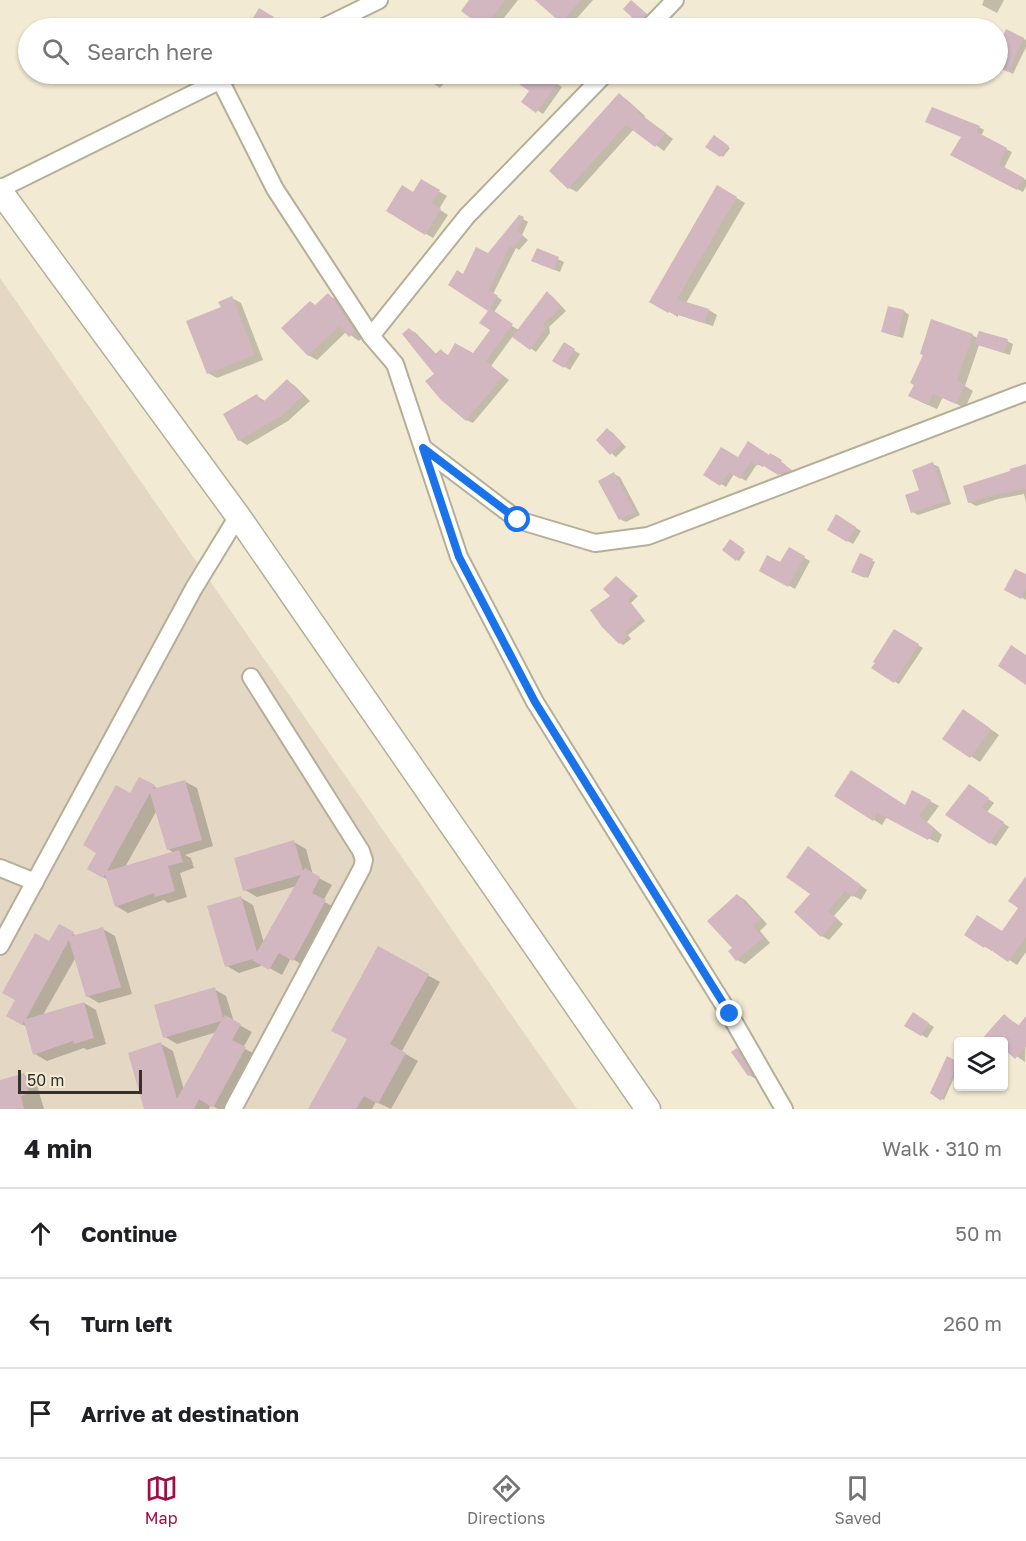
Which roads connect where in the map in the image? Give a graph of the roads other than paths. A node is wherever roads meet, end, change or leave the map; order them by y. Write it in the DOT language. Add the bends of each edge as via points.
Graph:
graph roads {
  1 [pos="379,0"];
  2 [pos="675,0"];
  3 [pos="342,18"];
  4 [pos="658,18"];
  5 [pos="212,84"];
  6 [pos="229,84"];
  7 [pos="595,84"];
  8 [pos="0,190"];
  9 [pos="370,336"];
  10 [pos="1026,392"];
  11 [pos="423,448"];
  12 [pos="238,516"];
  13 [pos="250,677"];
  14 [pos="0,868"];
  15 [pos="35,882"];
  16 [pos="0,946"];
  17 [pos="233,1109"];
  18 [pos="648,1109"];
  19 [pos="784,1109"];
  1 -- 3 [label="street"];
  2 -- 4 [label="street"];
  5 -- 8 [label="street"];
  6 -- 9 [label="street" via="275,189"];
  7 -- 9 [label="street" via="467,216"];
  8 -- 12 [label="street"];
  9 -- 11 [label="street" via="395,364"];
  10 -- 11 [label="street" via="648,536 595,543 518,520"];
  11 -- 19 [label="street" via="459,557 535,702 730,1014"];
  12 -- 15 [label="street" via="194,588"];
  12 -- 18 [label="street"];
  13 -- 17 [label="street" via="364,860"];
  14 -- 15 [label="street"];
  15 -- 16 [label="street"];
}
